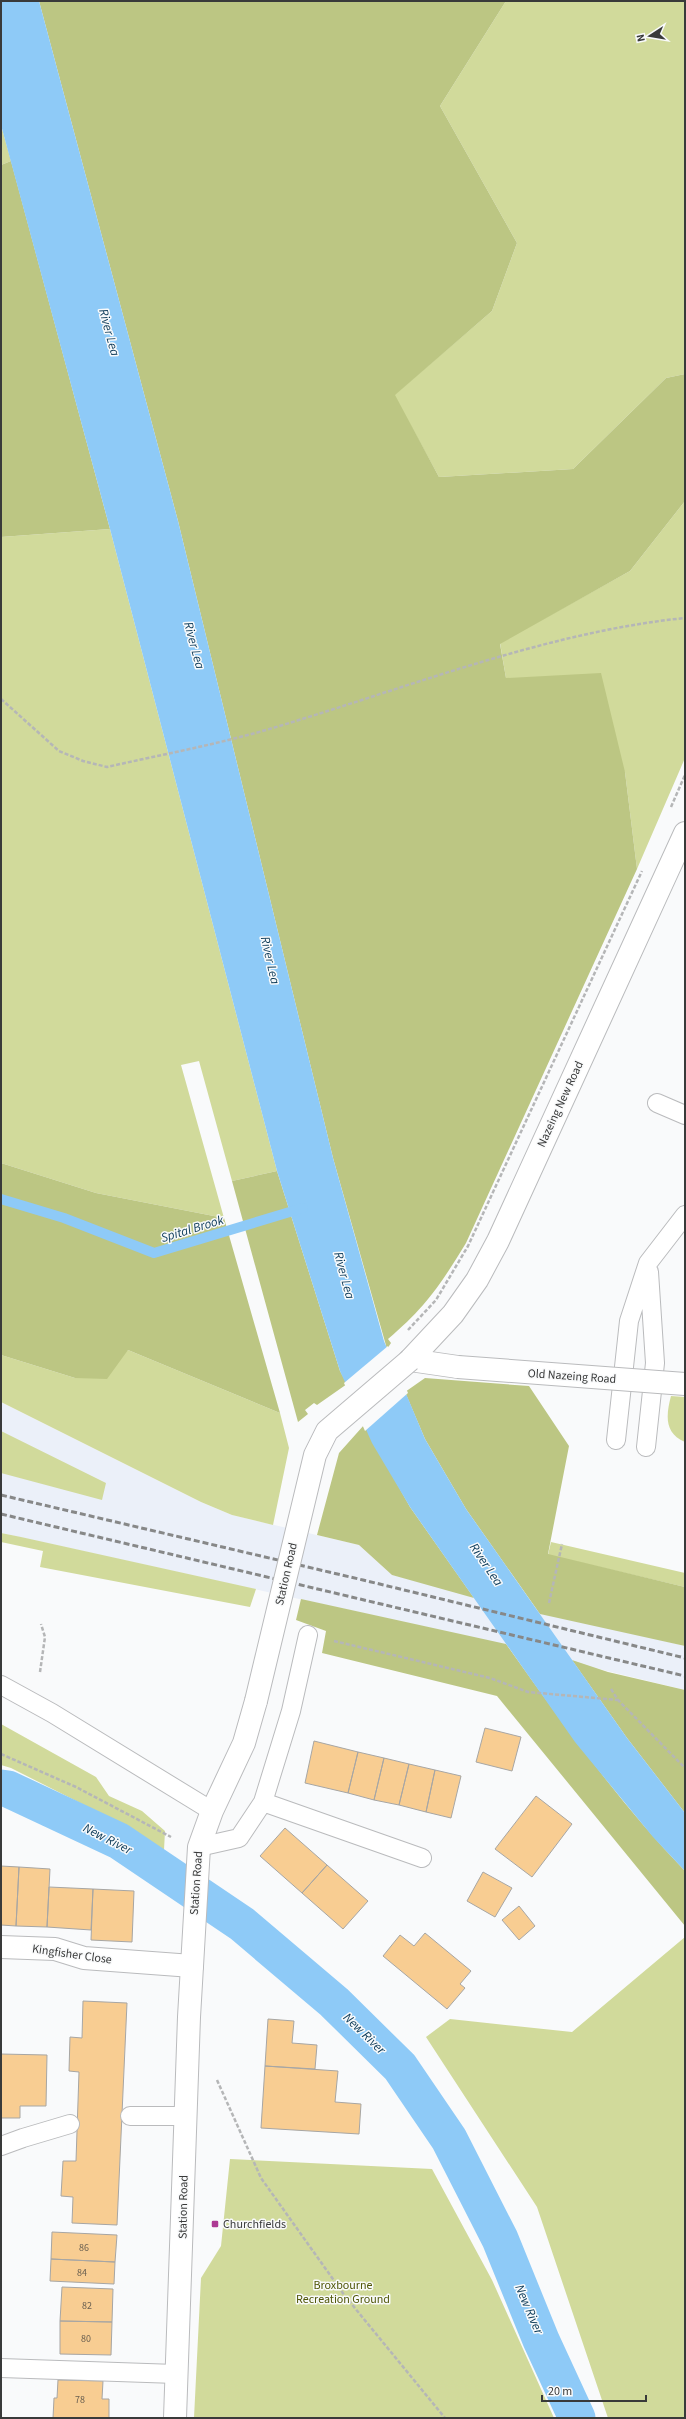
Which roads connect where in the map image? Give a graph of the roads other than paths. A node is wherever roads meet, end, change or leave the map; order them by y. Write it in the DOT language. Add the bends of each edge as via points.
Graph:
graph roads {
  1 [pos="685,833"];
  2 [pos="657,1104"];
  3 [pos="685,1116"];
  4 [pos="685,1215"];
  5 [pos="648,1263"];
  6 [pos="410,1360"];
  7 [pos="685,1384"];
  8 [pos="616,1440"];
  9 [pos="646,1447"];
  10 [pos="308,1635"];
  11 [pos="1,1685"];
  12 [pos="263,1802"];
  13 [pos="212,1811"];
  14 [pos="198,1853"];
  15 [pos="422,1858"];
  16 [pos="1,1947"];
  17 [pos="192,1966"];
  18 [pos="130,2116"];
  19 [pos="185,2116"];
  20 [pos="70,2124"];
  21 [pos="1,2146"];
  22 [pos="1,2368"];
  23 [pos="176,2374"];
  24 [pos="174,2418"];
  1 -- 6 [label="main road, Nazeing New Road" via="478,1280 453,1314"];
  2 -- 3 [label="lane"];
  4 -- 5 [label="lane"];
  5 -- 8 [label="lane" via="629,1321"];
  5 -- 9 [label="lane" via="655,1363"];
  6 -- 7 [label="main road, Old Nazeing Road, bridge" via="458,1367"];
  6 -- 13 [label="main road, Station Road, bridge" via="327,1431 319,1444 244,1744"];
  10 -- 12 [label="lane" via="291,1711"];
  11 -- 13 [label="lane" via="52,1713"];
  12 -- 14 [label="lane" via="239,1838"];
  12 -- 15 [label="lane"];
  13 -- 14 [label="main road, Station Road"];
  14 -- 17 [label="main road, Station Road"];
  16 -- 17 [label="main road, Kingfisher Close" via="55,1949 84,1958"];
  17 -- 19 [label="main road, Station Road"];
  18 -- 19 [label="lane"];
  19 -- 23 [label="main road, Station Road"];
  20 -- 21 [label="lane"];
  22 -- 23 [label="lane"];
  23 -- 24 [label="main road, Station Road"];
}
